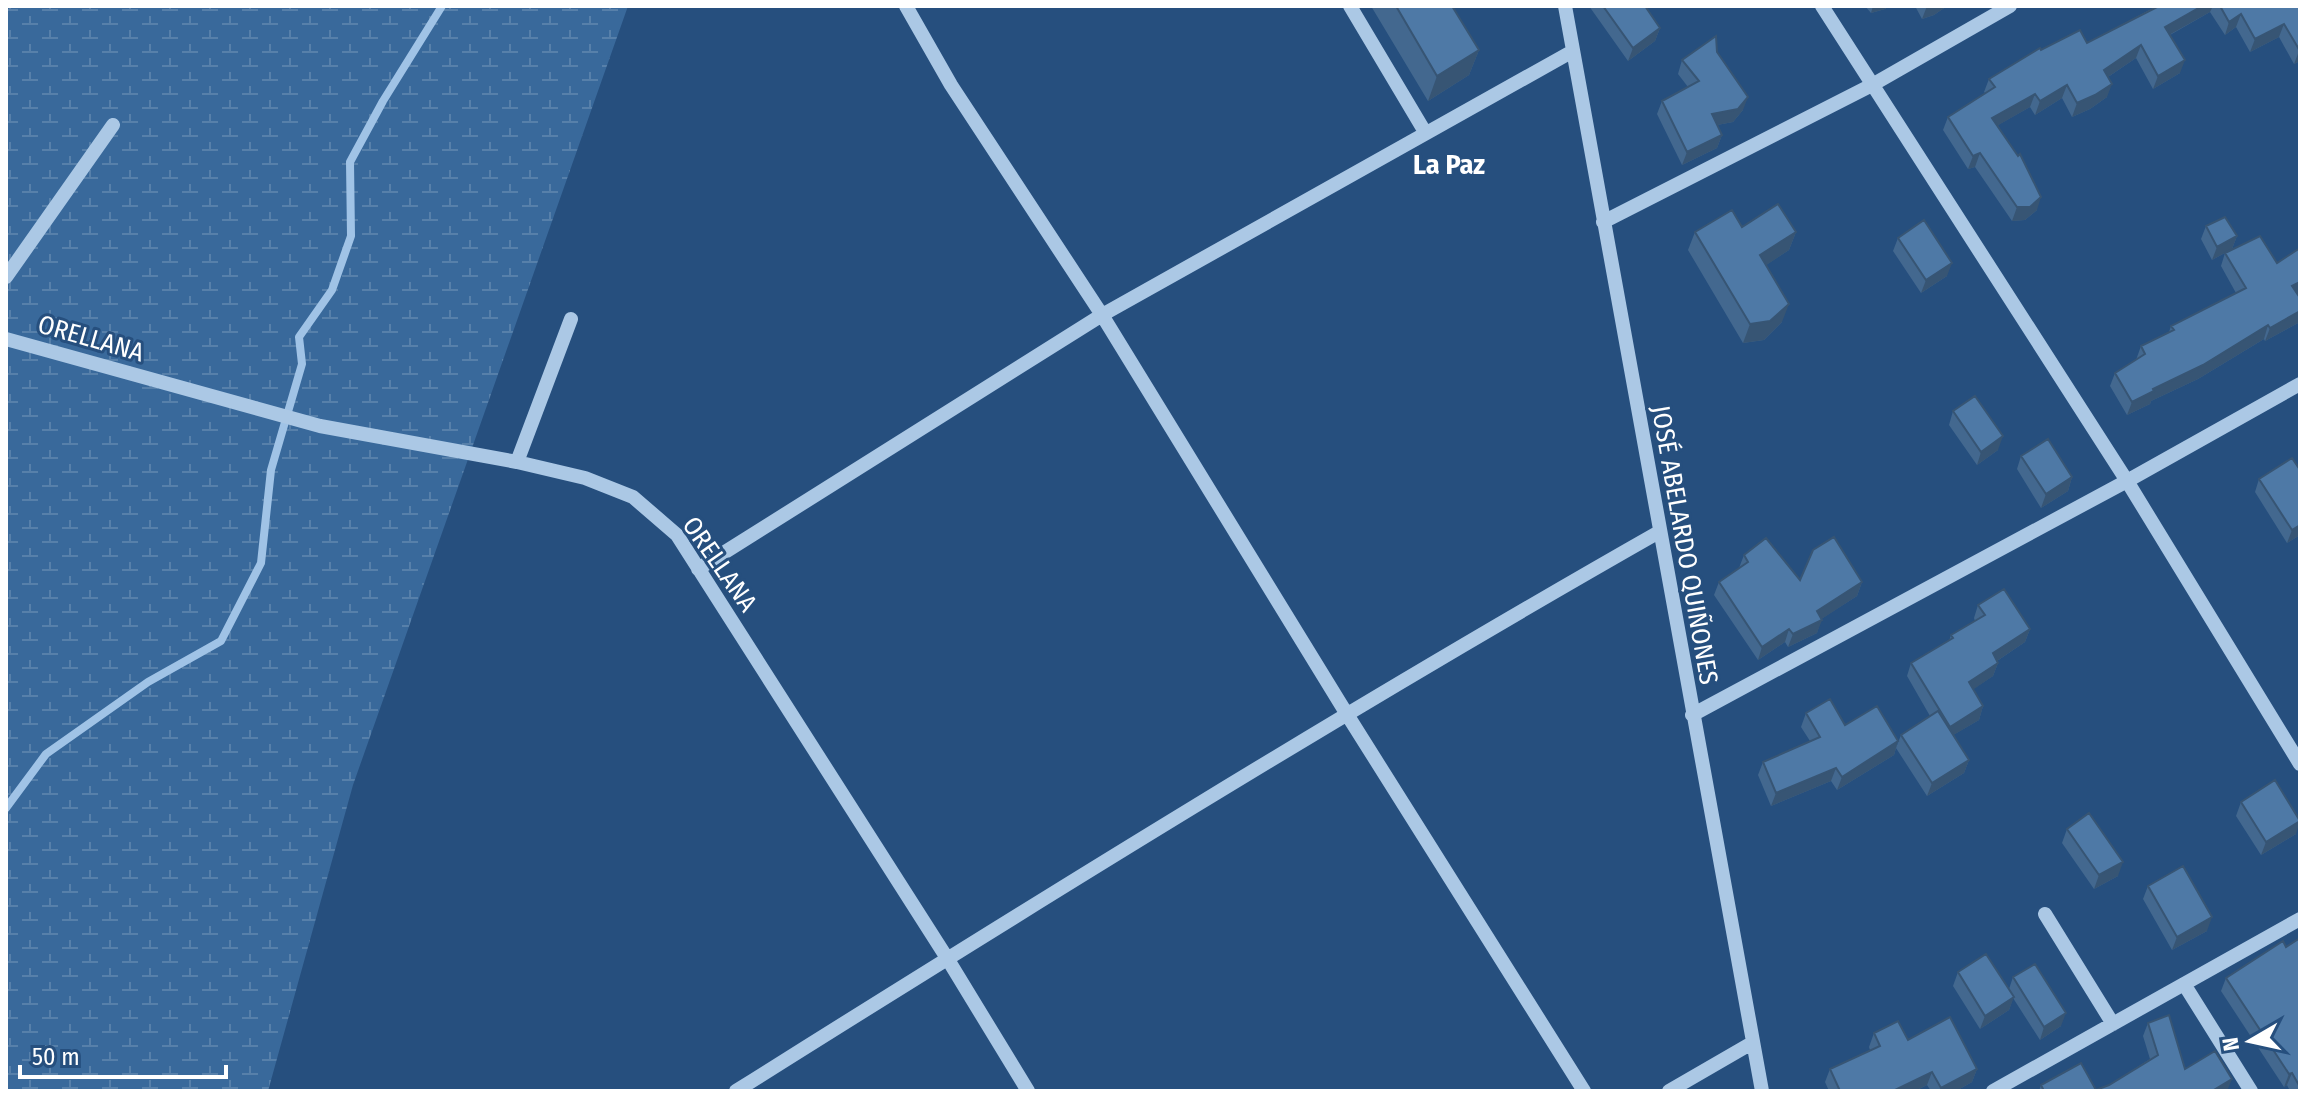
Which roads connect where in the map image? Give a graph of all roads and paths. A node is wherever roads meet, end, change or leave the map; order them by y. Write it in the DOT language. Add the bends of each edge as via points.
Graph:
graph roads {
  1 [pos="906,6"];
  2 [pos="1350,6"];
  3 [pos="1565,6"];
  4 [pos="1822,6"];
  5 [pos="2010,6"];
  6 [pos="1573,51"];
  7 [pos="1872,85"];
  8 [pos="113,125"];
  9 [pos="1425,132"];
  10 [pos="1603,222"];
  11 [pos="6,277"];
  12 [pos="1102,315"];
  13 [pos="571,319"];
  14 [pos="6,339"];
  15 [pos="2300,384"];
  16 [pos="517,462"];
  17 [pos="2127,481"];
  18 [pos="1659,532"];
  19 [pos="698,569"];
  20 [pos="1692,715"];
  21 [pos="1348,716"];
  22 [pos="2300,764"];
  23 [pos="2045,914"];
  24 [pos="2300,919"];
  25 [pos="947,958"];
  26 [pos="2184,984"];
  27 [pos="2113,1024"];
  28 [pos="1752,1043"];
  29 [pos="2001,1089"];
  30 [pos="736,1091"];
  31 [pos="1028,1091"];
  32 [pos="1584,1091"];
  33 [pos="1669,1091"];
  34 [pos="1762,1091"];
  35 [pos="2251,1091"];
  1 -- 12 [label="street" via="951,85"];
  2 -- 9 [label="street"];
  3 -- 6 [label="street, JOSÉ ABELARDO QUIÑONES"];
  4 -- 7 [label="street"];
  5 -- 7 [label="street"];
  6 -- 9 [label="street"];
  6 -- 10 [label="street, JOSÉ ABELARDO QUIÑONES"];
  7 -- 10 [label="street"];
  7 -- 17 [label="street"];
  8 -- 11 [label="street"];
  9 -- 12 [label="street"];
  10 -- 18 [label="street, JOSÉ ABELARDO QUIÑONES"];
  12 -- 19 [label="street"];
  12 -- 21 [label="street"];
  13 -- 16 [label="street"];
  14 -- 16 [label="street, ORELLANA" via="320,426"];
  15 -- 17 [label="street"];
  16 -- 19 [label="street, ORELLANA" via="585,478 633,497 677,535"];
  17 -- 20 [label="street"];
  17 -- 22 [label="street"];
  18 -- 20 [label="street, JOSÉ ABELARDO QUIÑONES"];
  18 -- 21 [label="street"];
  19 -- 25 [label="street, ORELLANA"];
  20 -- 28 [label="street, JOSÉ ABELARDO QUIÑONES"];
  21 -- 25 [label="street"];
  21 -- 32 [label="street"];
  23 -- 27 [label="street"];
  24 -- 26 [label="street"];
  25 -- 30 [label="street"];
  25 -- 31 [label="street, ORELLANA"];
  26 -- 27 [label="street"];
  26 -- 35 [label="street"];
  27 -- 29 [label="street"];
  28 -- 33 [label="street"];
  28 -- 34 [label="street, JOSÉ ABELARDO QUIÑONES"];
}
